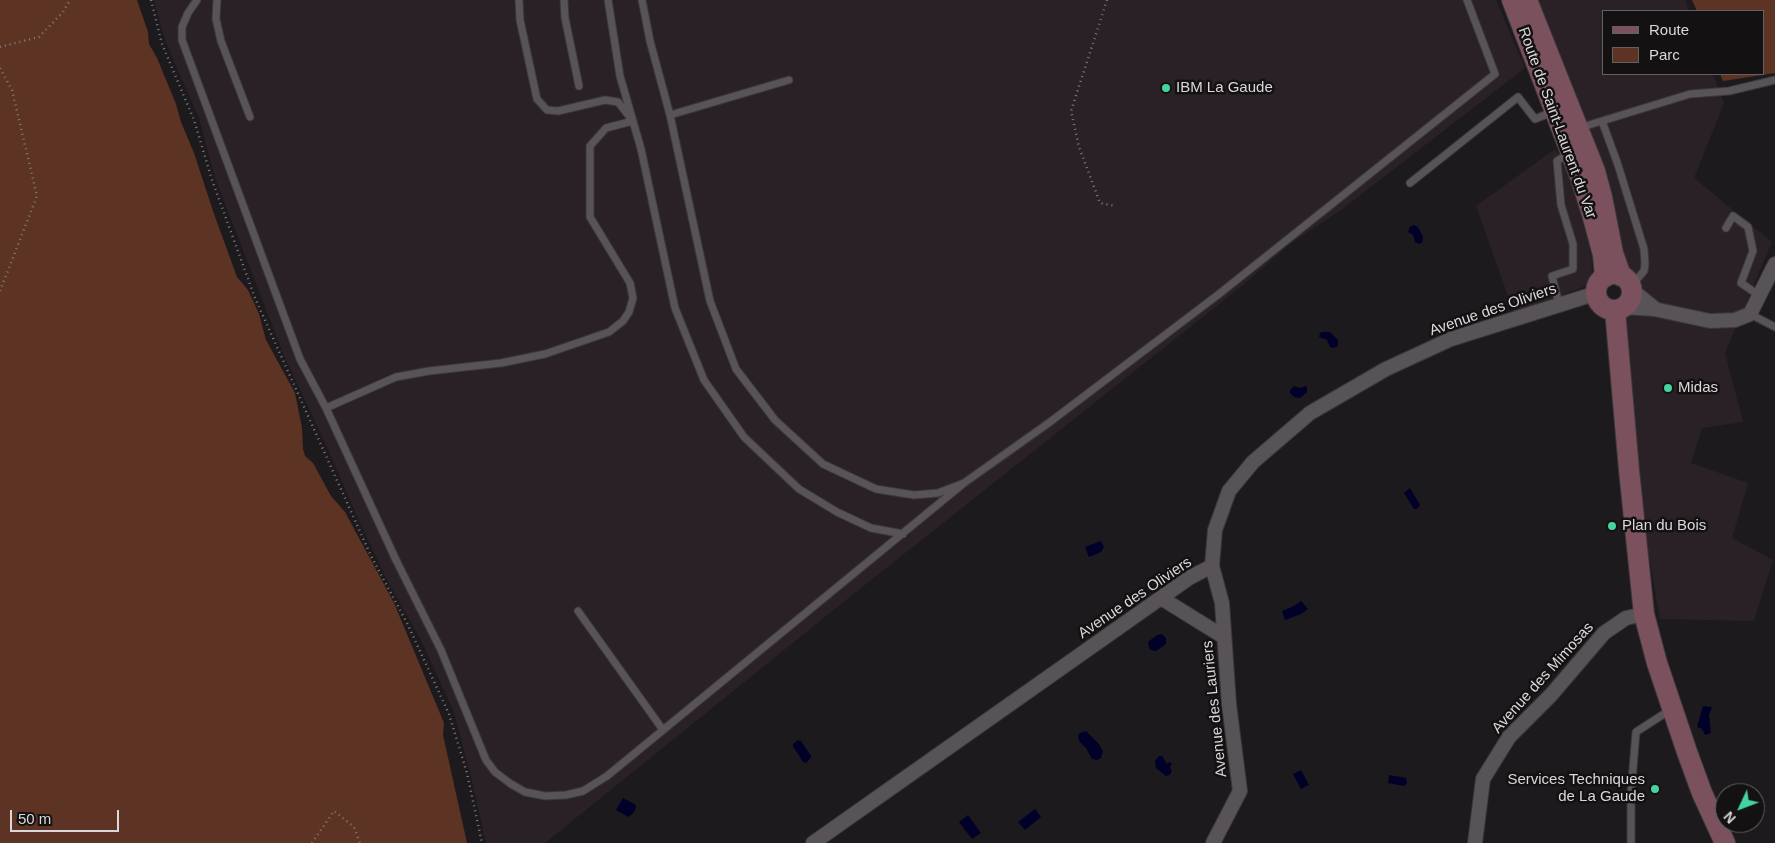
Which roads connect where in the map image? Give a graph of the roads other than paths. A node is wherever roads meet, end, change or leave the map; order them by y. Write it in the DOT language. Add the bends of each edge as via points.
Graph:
graph roads {
  1 [pos="197,0"];
  2 [pos="217,0"];
  3 [pos="519,0"];
  4 [pos="564,0"];
  5 [pos="608,0"];
  6 [pos="642,0"];
  7 [pos="1467,0"];
  8 [pos="1517,2"];
  9 [pos="1540,75"];
  10 [pos="789,80"];
  11 [pos="1775,80"];
  12 [pos="579,86"];
  13 [pos="1554,111"];
  14 [pos="670,115"];
  15 [pos="250,117"];
  16 [pos="633,121"];
  17 [pos="1602,121"];
  18 [pos="1579,128"];
  19 [pos="1570,153"];
  20 [pos="1410,183"];
  21 [pos="1726,228"];
  22 [pos="1775,264"];
  23 [pos="1618,291"];
  24 [pos="1760,296"];
  25 [pos="1559,304"];
  26 [pos="1750,314"];
  27 [pos="1775,327"];
  28 [pos="326,408"];
  29 [pos="964,483"];
  30 [pos="903,534"];
  31 [pos="1212,566"];
  32 [pos="1161,598"];
  33 [pos="578,611"];
  34 [pos="1644,614"];
  35 [pos="1224,636"];
  36 [pos="1672,709"];
  37 [pos="663,730"];
  38 [pos="813,843"];
  39 [pos="1213,843"];
  40 [pos="1475,843"];
  41 [pos="1631,843"];
  42 [pos="1725,843"];
  1 -- 28 [label="lane" via="182,27 182,40 300,359"];
  2 -- 15 [label="lane" via="216,20 221,41"];
  3 -- 16 [label="lane" via="520,20 537,99 546,110 558,111 605,100 618,102"];
  4 -- 12 [label="lane"];
  5 -- 16 [label="lane" via="620,76"];
  6 -- 14 [label="lane"];
  7 -- 29 [label="lane" via="1495,74 1219,294"];
  8 -- 9 [label="main road, Route de Saint-Laurent du Var"];
  8 -- 18 [label="main road, Route de Saint-Laurent du Var"];
  9 -- 13 [label="main road, Route de Saint-Laurent du Var"];
  9 -- 18 [label="lane" via="1556,93 1569,124 1572,128"];
  10 -- 14 [label="lane"];
  11 -- 17 [label="lane" via="1729,91 1690,94"];
  13 -- 19 [label="main road, Route de Saint-Laurent du Var"];
  13 -- 20 [label="lane" via="1535,119 1518,96"];
  14 -- 29 [label="lane" via="710,301 736,369 775,420 823,464 876,489 914,495 938,493"];
  16 -- 28 [label="lane" via="606,128 590,146 590,217 630,283 633,298 623,321 609,332 545,354 396,377"];
  16 -- 30 [label="lane" via="675,308 704,380 744,436 799,489 872,528"];
  17 -- 18 [label="lane"];
  17 -- 23 [label="lane" via="1646,264 1644,270"];
  18 -- 19 [label="lane" via="1571,135"];
  18 -- 23 [label="main road, Route de Saint-Laurent du Var" via="1598,179"];
  19 -- 23 [label="main road, Route de Saint-Laurent du Var"];
  19 -- 25 [label="lane" via="1557,161 1561,205 1573,244 1573,269 1552,276"];
  21 -- 24 [label="lane" via="1733,216 1748,227 1753,251 1741,283"];
  22 -- 24 [label="street"];
  23 -- 25 [label="street, Avenue des Oliviers"];
  23 -- 26 [label="street" via="1654,309 1710,321 1735,320"];
  23 -- 34 [label="main road, Route de Saint-Laurent du Var" via="1629,470"];
  24 -- 26 [label="street"];
  25 -- 31 [label="street, Avenue des Oliviers" via="1451,339 1386,368 1310,413 1253,462 1229,491 1216,530"];
  26 -- 27 [label="lane"];
  28 -- 37 [label="lane" via="441,650 486,760 495,772 525,792 545,796 566,795 583,790 607,776"];
  29 -- 30 [label="lane"];
  30 -- 37 [label="lane"];
  31 -- 32 [label="street, Avenue des Oliviers"];
  31 -- 35 [label="street, Avenue des Lauriers" via="1222,604"];
  32 -- 35 [label="street"];
  32 -- 38 [label="street, Avenue des Oliviers"];
  33 -- 37 [label="lane"];
  34 -- 36 [label="main road, Route de Saint-Laurent du Var"];
  34 -- 40 [label="street, Avenue des Mimosas" via="1626,618 1604,634 1508,738 1483,779"];
  35 -- 39 [label="street, Avenue des Lauriers" via="1240,790"];
  36 -- 41 [label="lane" via="1636,732"];
  36 -- 42 [label="main road, Route de Saint-Laurent du Var" via="1702,793"];
}
